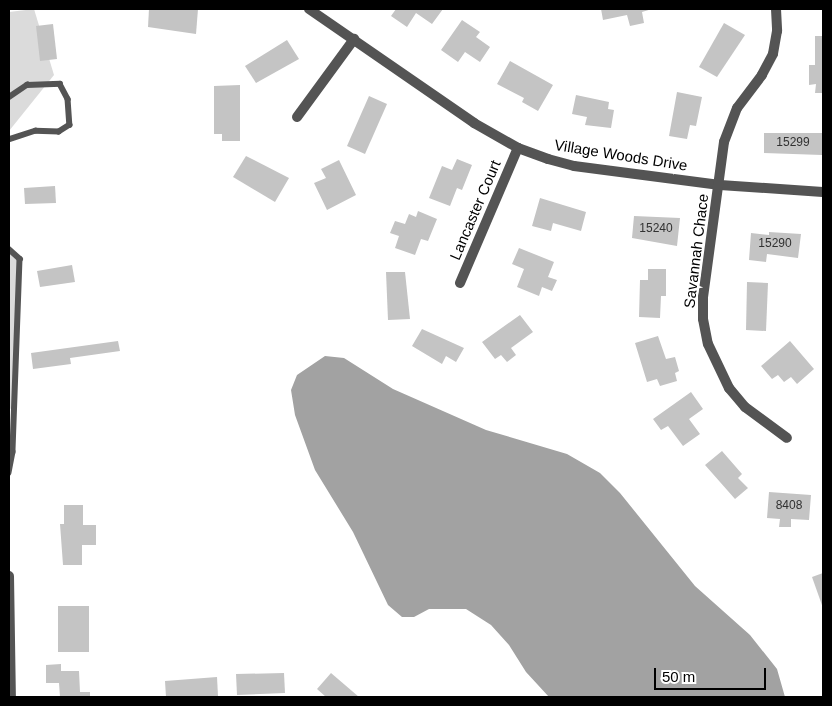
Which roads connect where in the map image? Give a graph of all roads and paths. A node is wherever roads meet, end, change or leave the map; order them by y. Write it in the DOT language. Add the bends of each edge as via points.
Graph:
graph roads {
  1 [pos="309,9"];
  2 [pos="776,9"];
  3 [pos="354,38"];
  4 [pos="9,96"];
  5 [pos="297,117"];
  6 [pos="9,140"];
  7 [pos="518,148"];
  8 [pos="720,185"];
  9 [pos="823,192"];
  10 [pos="9,249"];
  11 [pos="460,283"];
  12 [pos="787,438"];
  13 [pos="9,473"];
  14 [pos="9,576"];
  15 [pos="11,697"];
  1 -- 3 [label="street, Village Woods Drive"];
  2 -- 8 [label="street, Savannah Chace" via="777,31 772,54 728,126"];
  3 -- 5 [label="street"];
  3 -- 7 [label="street, Village Woods Drive" via="474,123"];
  4 -- 6 [label="lane" via="28,85 60,84 68,99 70,125 59,132 36,131"];
  7 -- 8 [label="street, Village Woods Drive" via="574,166"];
  7 -- 11 [label="street, Lancaster Court"];
  8 -- 9 [label="street, Village Woods Drive"];
  8 -- 12 [label="street, Savannah Chace" via="703,297 708,344 729,388 746,407"];
  10 -- 13 [label="lane" via="20,259 20,268 14,452"];
  14 -- 15 [label="street"];
}
